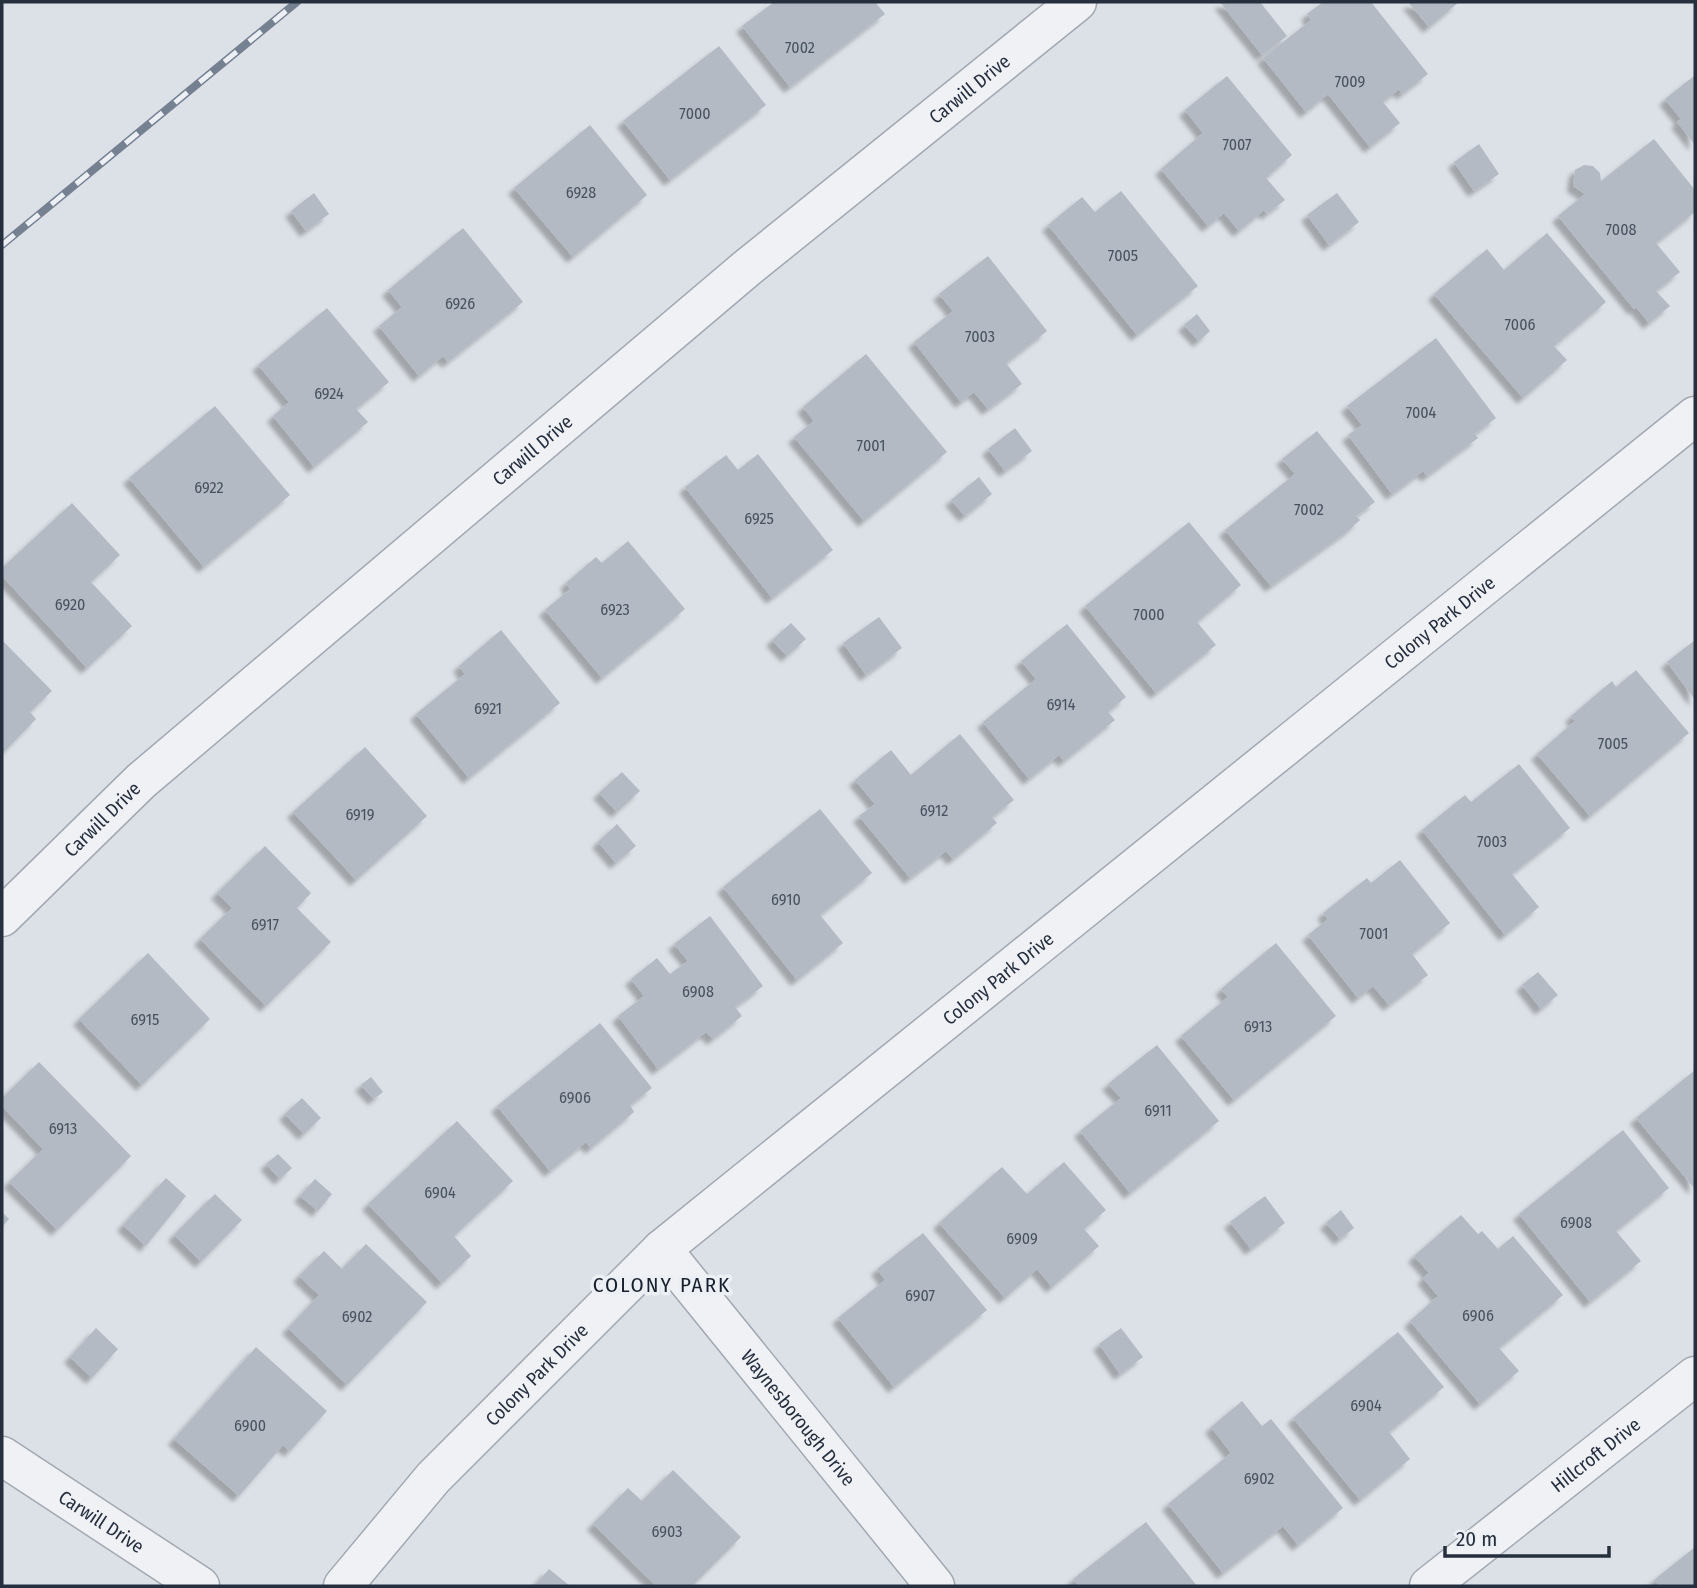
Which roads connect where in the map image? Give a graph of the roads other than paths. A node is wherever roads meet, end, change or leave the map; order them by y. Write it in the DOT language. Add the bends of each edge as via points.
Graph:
graph roads {
  1 [pos="1077,2"];
  2 [pos="1695,416"];
  3 [pos="2,917"];
  4 [pos="662,1249"];
  5 [pos="1695,1376"];
  6 [pos="2,1456"];
  7 [pos="200,1586"];
  8 [pos="343,1586"];
  9 [pos="935,1586"];
  10 [pos="1429,1586"];
  1 -- 3 [label="street, Carwill Drive" via="747,268 141,781"];
  2 -- 4 [label="street, Colony Park Drive"];
  4 -- 8 [label="street, Colony Park Drive" via="433,1478"];
  4 -- 9 [label="street, Waynesborough Drive"];
  5 -- 10 [label="street, Hillcroft Drive"];
  6 -- 7 [label="street, Carwill Drive"];
}
